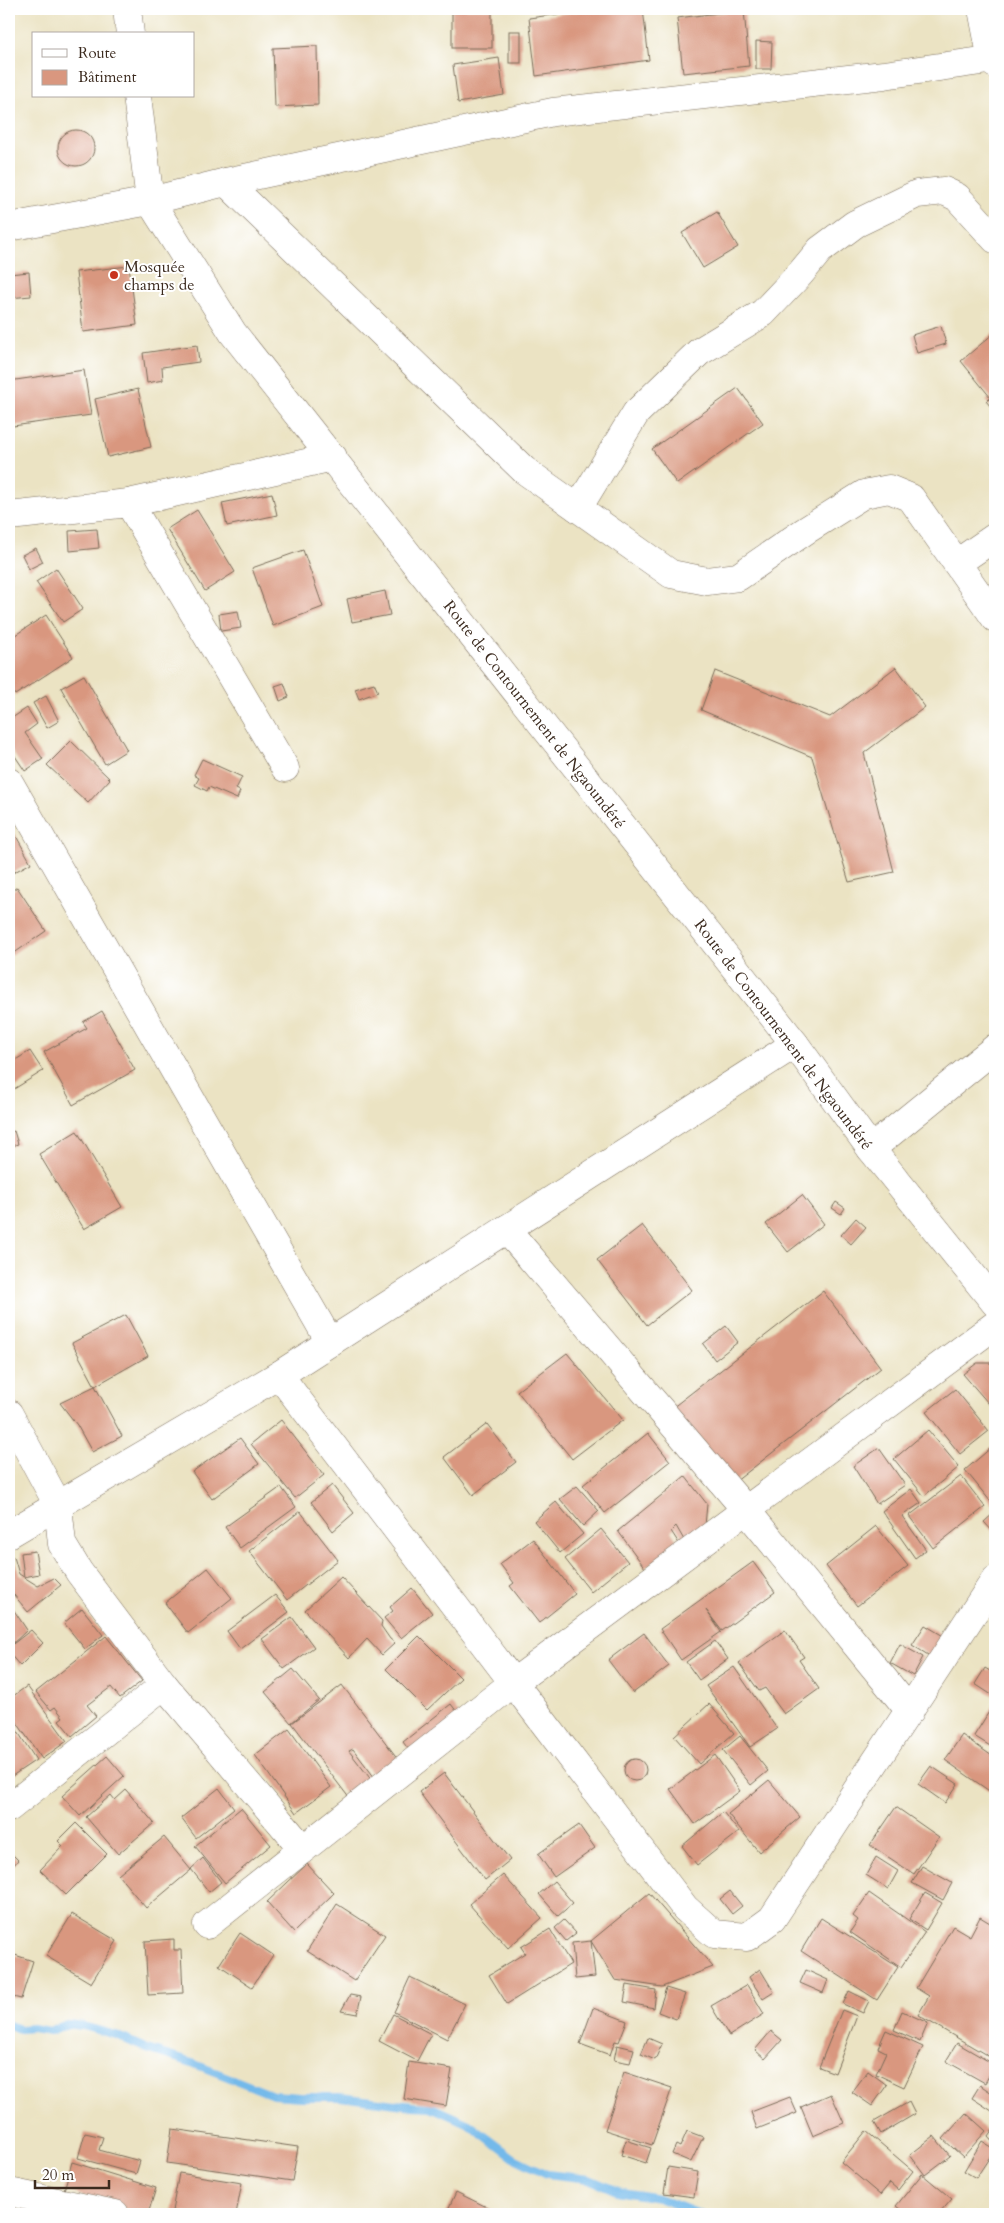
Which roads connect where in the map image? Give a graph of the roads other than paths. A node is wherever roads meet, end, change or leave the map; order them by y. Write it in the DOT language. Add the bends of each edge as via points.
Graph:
graph roads {
  1 [pos="127,9"];
  2 [pos="982,9"];
  3 [pos="130,32"];
  4 [pos="994,61"];
  5 [pos="137,98"];
  6 [pos="226,182"];
  7 [pos="150,201"];
  8 [pos="9,227"];
  9 [pos="995,239"];
  10 [pos="332,457"];
  11 [pos="129,503"];
  12 [pos="578,508"];
  13 [pos="9,516"];
  14 [pos="995,537"];
  15 [pos="957,562"];
  16 [pos="995,618"];
  17 [pos="285,768"];
  18 [pos="9,782"];
  19 [pos="15,807"];
  20 [pos="795,1044"];
  21 [pos="995,1048"];
  22 [pos="871,1149"];
  23 [pos="506,1229"];
  24 [pos="995,1303"];
  25 [pos="995,1325"];
  26 [pos="330,1342"];
  27 [pos="279,1375"];
  28 [pos="9,1414"];
  29 [pos="58,1505"];
  30 [pos="746,1510"];
  31 [pos="9,1534"];
  32 [pos="995,1580"];
  33 [pos="513,1683"];
  34 [pos="164,1685"];
  35 [pos="910,1711"];
  36 [pos="9,1808"];
  37 [pos="303,1849"];
  38 [pos="207,1925"];
  39 [pos="9,2192"];
  40 [pos="114,2214"];
  1 -- 3 [label="street"];
  2 -- 4 [label="street"];
  4 -- 6 [label="street" via="553,112"];
  5 -- 7 [label="street, Route de Contournement de Ngaoundéré"];
  6 -- 7 [label="street"];
  6 -- 12 [label="street" via="524,470"];
  7 -- 8 [label="street"];
  7 -- 10 [label="street, Route de Contournement de Ngaoundéré" via="233,333"];
  9 -- 12 [label="street" via="957,197 944,191 917,194 855,224 820,250 763,313 699,352 636,413"];
  10 -- 11 [label="street"];
  10 -- 20 [label="street, Route de Contournement de Ngaoundéré"];
  11 -- 13 [label="street"];
  11 -- 17 [label="street"];
  12 -- 15 [label="street" via="671,574 707,581 738,577 864,494 889,489 911,498"];
  14 -- 15 [label="street"];
  15 -- 16 [label="street"];
  18 -- 19 [label="street"];
  19 -- 26 [label="street"];
  20 -- 22 [label="street, Route de Contournement de Ngaoundéré"];
  20 -- 23 [label="street"];
  21 -- 22 [label="street"];
  22 -- 24 [label="street, Route de Contournement de Ngaoundéré"];
  23 -- 26 [label="street"];
  23 -- 30 [label="street"];
  25 -- 30 [label="street"];
  26 -- 27 [label="street"];
  27 -- 29 [label="street"];
  27 -- 33 [label="street"];
  28 -- 29 [label="street"];
  29 -- 31 [label="street"];
  29 -- 34 [label="street" via="62,1544 79,1572"];
  30 -- 33 [label="street"];
  30 -- 35 [label="street"];
  32 -- 35 [label="street"];
  33 -- 35 [label="street" via="685,1908 714,1934 747,1937 772,1919"];
  33 -- 37 [label="street"];
  34 -- 36 [label="street"];
  34 -- 37 [label="street"];
  37 -- 38 [label="street"];
  39 -- 40 [label="street"];
}
